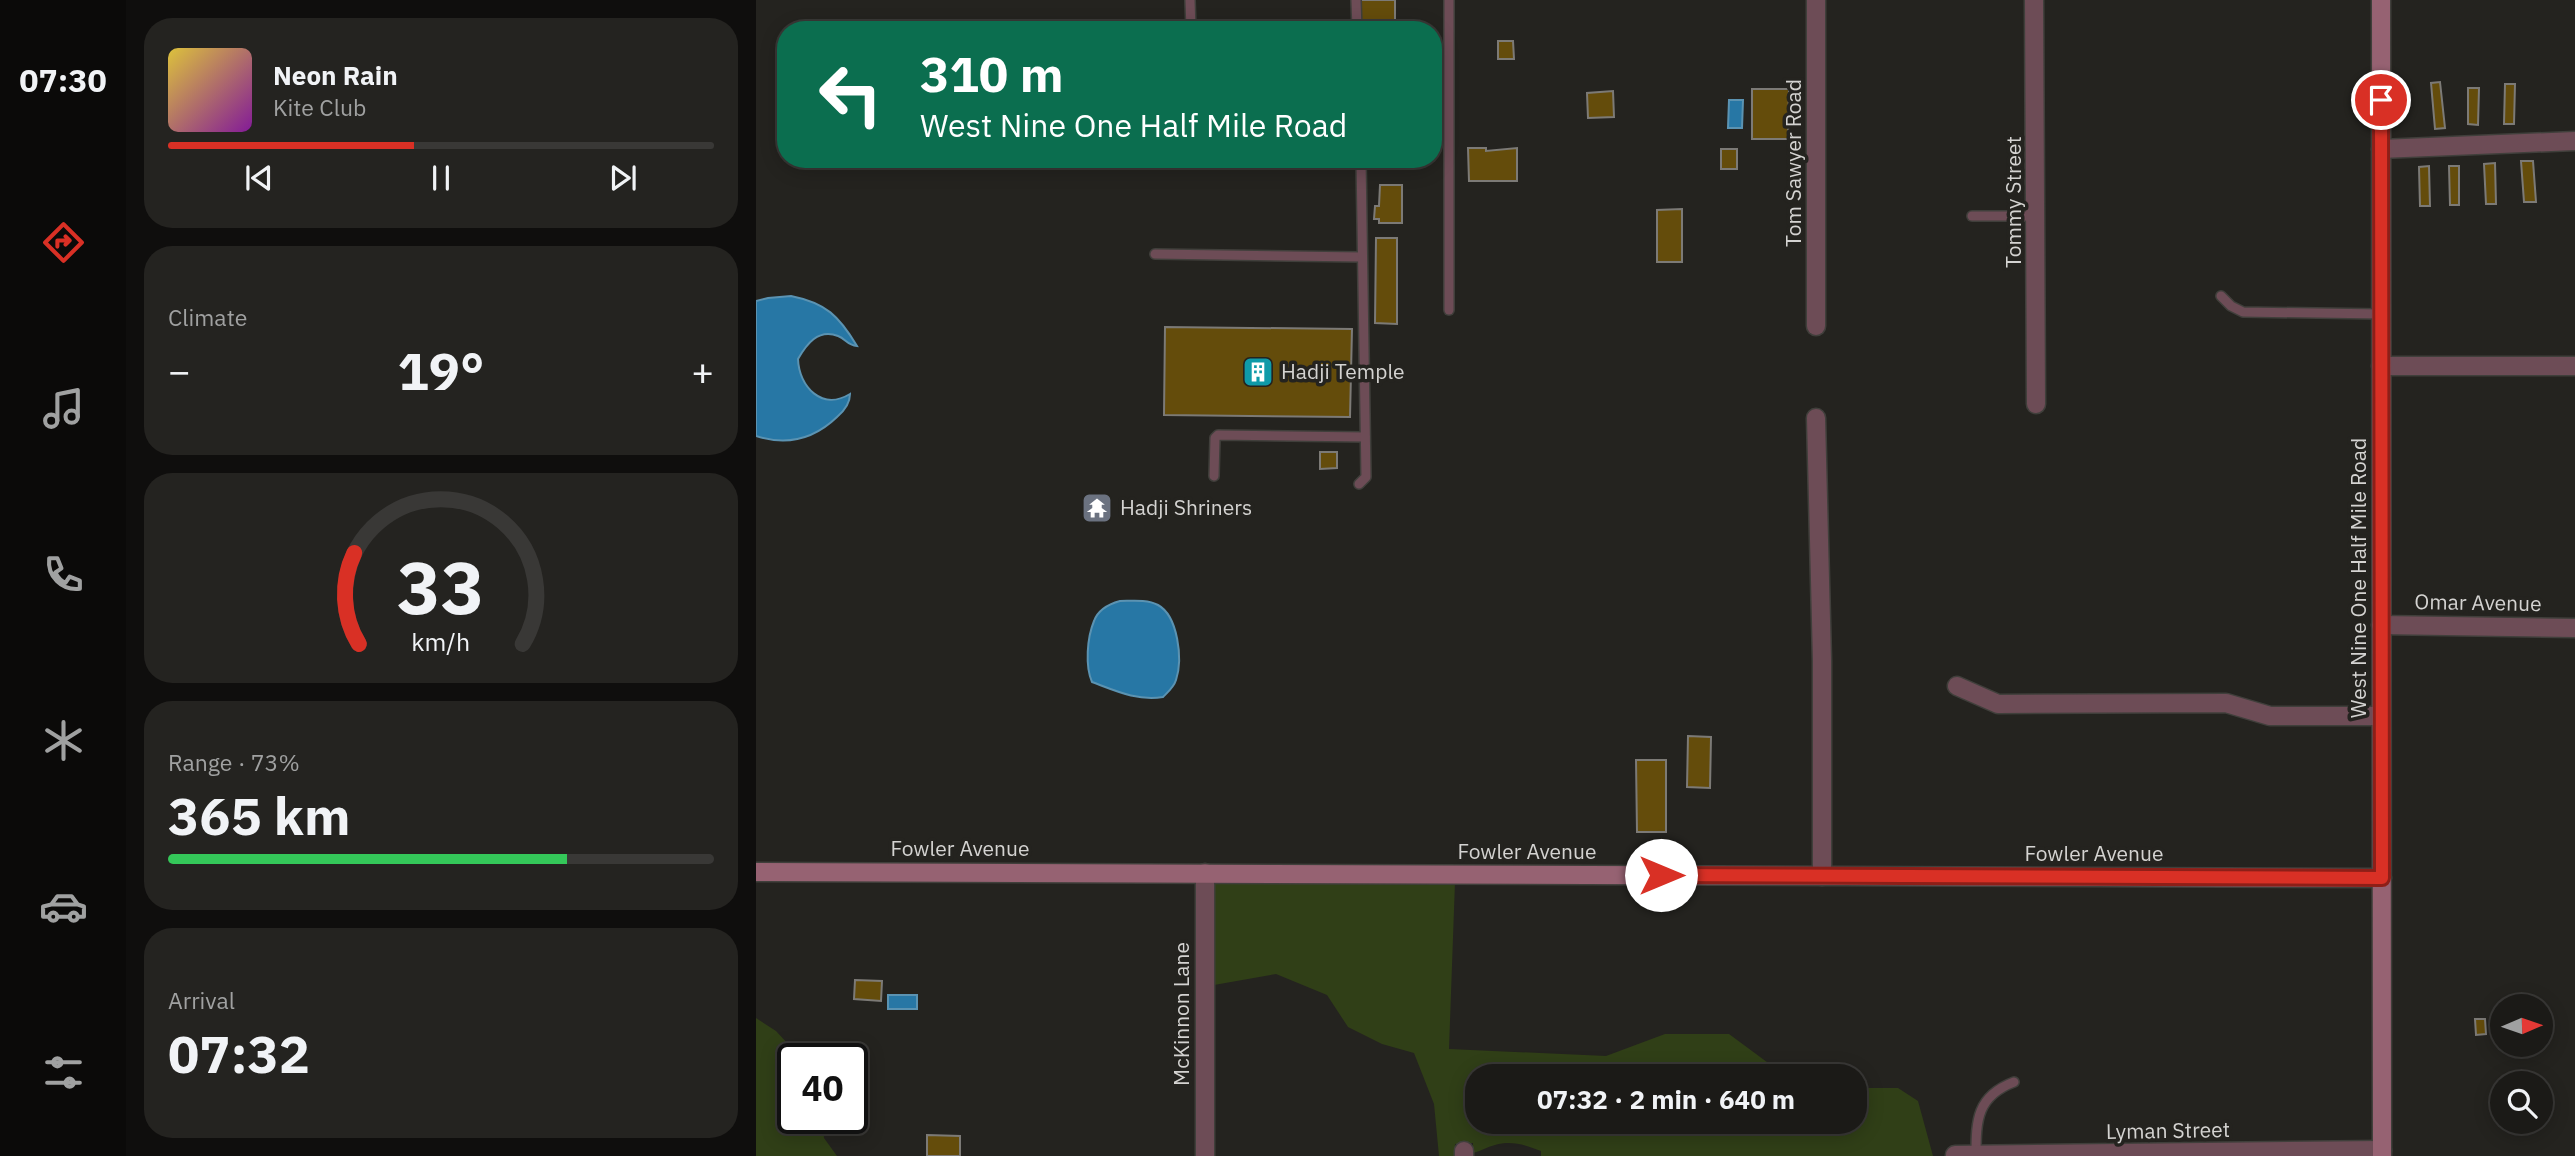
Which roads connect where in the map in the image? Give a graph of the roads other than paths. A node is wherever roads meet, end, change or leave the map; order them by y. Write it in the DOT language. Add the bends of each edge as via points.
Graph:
graph roads {
  1 [pos="1190,0"];
  2 [pos="1356,0"];
  3 [pos="1449,0"];
  4 [pos="1816,0"];
  5 [pos="2034,0"];
  6 [pos="2381,0"];
  7 [pos="1191,21"];
  8 [pos="1357,21"];
  9 [pos="2575,141"];
  10 [pos="2381,149"];
  11 [pos="1360,168"];
  12 [pos="1972,216"];
  13 [pos="2036,216"];
  14 [pos="1155,254"];
  15 [pos="1361,257"];
  16 [pos="2221,296"];
  17 [pos="1449,310"];
  18 [pos="2381,314"];
  19 [pos="1816,326"];
  20 [pos="2381,366"];
  21 [pos="2575,366"];
  22 [pos="2036,404"];
  23 [pos="1816,418"];
  24 [pos="1365,437"];
  25 [pos="1214,476"];
  26 [pos="1359,484"];
  27 [pos="2381,625"];
  28 [pos="2575,628"];
  29 [pos="1957,686"];
  30 [pos="2381,716"];
  31 [pos="756,872"];
  32 [pos="1205,873"];
  33 [pos="1822,876"];
  34 [pos="2382,878"];
  35 [pos="2014,1082"];
  36 [pos="2382,1153"];
  37 [pos="1955,1155"];
  38 [pos="1976,1155"];
  39 [pos="1205,1156"];
  1 -- 7 [label="lane"];
  2 -- 8 [label="lane"];
  3 -- 17 [label="lane"];
  4 -- 19 [label="street, Tom Sawyer Road"];
  5 -- 13 [label="street, Tommy Street"];
  6 -- 10 [label="street, West Nine One Half Mile Road"];
  9 -- 10 [label="street"];
  10 -- 18 [label="street, West Nine One Half Mile Road"];
  11 -- 15 [label="lane"];
  12 -- 13 [label="lane"];
  13 -- 22 [label="street, Tommy Street"];
  14 -- 15 [label="lane"];
  15 -- 24 [label="lane"];
  16 -- 18 [label="lane" via="2236,310 2250,313"];
  18 -- 20 [label="street, West Nine One Half Mile Road"];
  20 -- 21 [label="street"];
  20 -- 27 [label="street, West Nine One Half Mile Road"];
  23 -- 33 [label="street"];
  24 -- 25 [label="lane" via="1218,435"];
  24 -- 26 [label="lane" via="1366,477"];
  27 -- 28 [label="street, Omar Avenue"];
  27 -- 30 [label="street, West Nine One Half Mile Road"];
  29 -- 30 [label="street" via="1998,704 2226,703 2280,717"];
  30 -- 34 [label="street, West Nine One Half Mile Road"];
  31 -- 32 [label="street, Fowler Avenue"];
  32 -- 33 [label="street, Fowler Avenue"];
  32 -- 39 [label="street, McKinnon Lane"];
  33 -- 34 [label="street, Fowler Avenue"];
  34 -- 36 [label="street, West Nine One Half Mile Road"];
  35 -- 38 [label="lane" via="1997,1089 1983,1105"];
  36 -- 38 [label="street, Lyman Street"];
  37 -- 38 [label="street, Lyman Street"];
}
